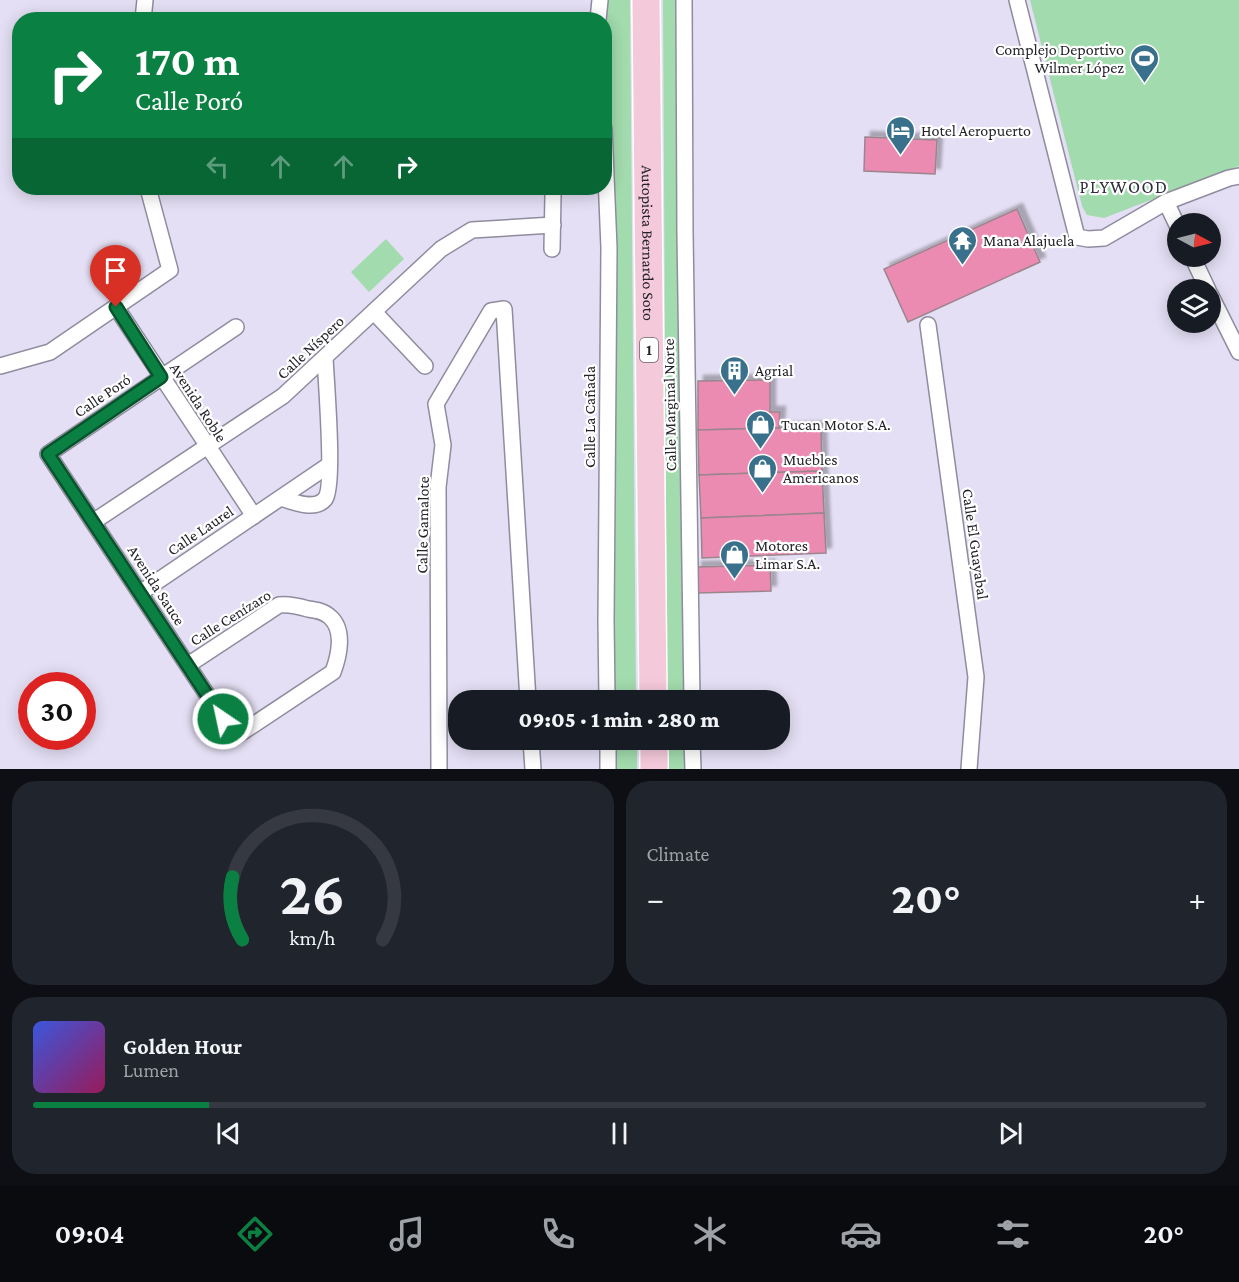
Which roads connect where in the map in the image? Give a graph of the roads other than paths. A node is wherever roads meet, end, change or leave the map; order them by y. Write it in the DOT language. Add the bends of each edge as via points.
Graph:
graph roads {
  1 [pos="646,0"];
  2 [pos="684,0"];
  3 [pos="1017,0"];
  4 [pos="1239,176"];
  5 [pos="150,195"];
  6 [pos="553,195"];
  7 [pos="607,195"];
  8 [pos="1166,202"];
  9 [pos="1172,213"];
  10 [pos="553,225"];
  11 [pos="552,249"];
  12 [pos="116,307"];
  13 [pos="374,312"];
  14 [pos="1221,316"];
  15 [pos="928,325"];
  16 [pos="236,327"];
  17 [pos="1239,352"];
  18 [pos="325,358"];
  19 [pos="0,366"];
  20 [pos="425,366"];
  21 [pos="161,377"];
  22 [pos="207,447"];
  23 [pos="48,454"];
  24 [pos="329,465"];
  25 [pos="281,498"];
  26 [pos="254,516"];
  27 [pos="93,522"];
  28 [pos="140,592"];
  29 [pos="188,665"];
  30 [pos="527,690"];
  31 [pos="607,690"];
  32 [pos="653,690"];
  33 [pos="692,690"];
  34 [pos="235,737"];
  35 [pos="532,750"];
  36 [pos="608,750"];
  37 [pos="654,750"];
  38 [pos="692,750"];
  39 [pos="439,769"];
  40 [pos="533,769"];
  41 [pos="608,769"];
  42 [pos="654,769"];
  43 [pos="693,769"];
  44 [pos="969,769"];
  1 -- 32 [label="highway, Autopista Bernardo Soto / 1"];
  2 -- 33 [label="street, Calle Marginal Norte"];
  3 -- 8 [label="street" via="1077,237 1104,238"];
  4 -- 8 [label="street"];
  5 -- 12 [label="street" via="170,270"];
  6 -- 10 [label="street"];
  7 -- 31 [label="street, Calle La Cañada"];
  8 -- 9 [label="street"];
  10 -- 11 [label="street"];
  10 -- 13 [label="street, Calle Níspero" via="472,230 441,249"];
  12 -- 19 [label="street" via="50,352"];
  12 -- 21 [label="street, Avenida Roble"];
  13 -- 18 [label="street, Calle Níspero"];
  13 -- 20 [label="street"];
  14 -- 17 [label="street"];
  15 -- 44 [label="street, Calle El Guayabal" via="976,677"];
  16 -- 21 [label="street, Calle Poró"];
  18 -- 22 [label="street, Calle Níspero" via="283,396"];
  18 -- 24 [label="street"];
  21 -- 22 [label="street, Avenida Roble"];
  21 -- 23 [label="street, Calle Poró"];
  22 -- 26 [label="street, Avenida Roble"];
  22 -- 27 [label="street, Calle Níspero"];
  23 -- 27 [label="street, Avenida Sauce"];
  24 -- 25 [label="street, Calle Laurel"];
  24 -- 25 [label="street" via="327,498 320,503 310,505"];
  25 -- 26 [label="street, Calle Laurel"];
  26 -- 28 [label="street, Calle Laurel"];
  27 -- 28 [label="street, Avenida Sauce"];
  28 -- 29 [label="street, Avenida Sauce"];
  29 -- 34 [label="street, Avenida Sauce"];
  29 -- 34 [label="street, Calle Cenízaro" via="279,605 324,612 333,618 340,646 333,672"];
  30 -- 39 [label="street, Calle Gamalote" via="504,309 491,311 436,404 443,445 438,487"];
  35 -- 40 [label="street"];
  36 -- 41 [label="street"];
  37 -- 42 [label="highway"];
  38 -- 43 [label="street"];
}
